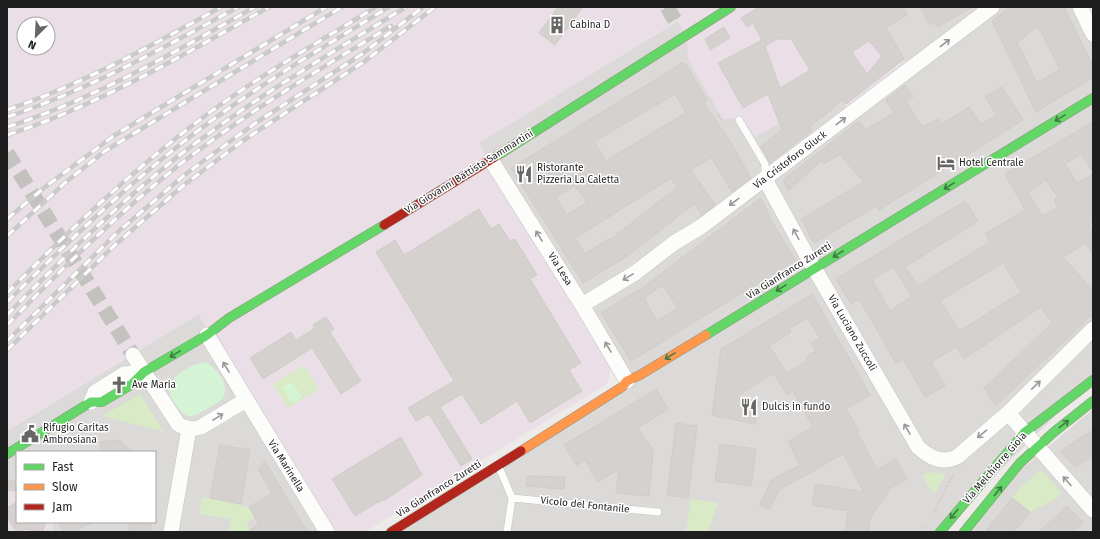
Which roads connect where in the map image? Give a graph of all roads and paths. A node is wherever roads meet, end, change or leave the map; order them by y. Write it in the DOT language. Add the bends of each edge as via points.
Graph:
graph roads {
  1 [pos="731,7"];
  2 [pos="992,7"];
  3 [pos="1080,7"];
  4 [pos="1093,34"];
  5 [pos="1093,98"];
  6 [pos="718,115"];
  7 [pos="721,120"];
  8 [pos="739,120"];
  9 [pos="491,160"];
  10 [pos="766,179"];
  11 [pos="815,268"];
  12 [pos="582,304"];
  13 [pos="1093,329"];
  14 [pos="207,335"];
  15 [pos="133,355"];
  16 [pos="144,372"];
  17 [pos="627,380"];
  18 [pos="1093,380"];
  19 [pos="246,400"];
  20 [pos="1093,401"];
  21 [pos="91,402"];
  22 [pos="1008,413"];
  23 [pos="189,429"];
  24 [pos="1025,432"];
  25 [pos="1038,448"];
  26 [pos="7,454"];
  27 [pos="498,465"];
  28 [pos="955,472"];
  29 [pos="512,498"];
  30 [pos="1093,510"];
  31 [pos="658,512"];
  32 [pos="931,516"];
  33 [pos="927,521"];
  34 [pos="171,532"];
  35 [pos="327,532"];
  36 [pos="391,532"];
  37 [pos="507,532"];
  38 [pos="919,532"];
  39 [pos="940,532"];
  40 [pos="964,532"];
  1 -- 9 [label="street, Via Giovanni Battista Sammartini" via="681,31"];
  10 -- 2 [label="street, Via Cristoforo Gluck, one-way"];
  3 -- 4 [label="street"];
  5 -- 11 [label="street, Via Gianfranco Zuretti, one-way"];
  6 -- 7 [label="path"];
  8 -- 10 [label="lane, Via Luciano Zuccoli" via="765,164"];
  12 -- 9 [label="street, Via Lesa, one-way"];
  9 -- 14 [label="street, Via Giovanni Battista Sammartini" via="230,318"];
  11 -- 10 [label="street, Via Luciano Zuccoli, one-way"];
  10 -- 12 [label="street, Via Cristoforo Gluck, one-way" via="635,273"];
  11 -- 17 [label="street, Via Gianfranco Zuretti, one-way" via="640,375"];
  22 -- 11 [label="street, Via Luciano Zuccoli, one-way" via="958,457 942,461 924,452 918,447"];
  17 -- 12 [label="street, Via Lesa, one-way"];
  22 -- 13 [label="street, one-way"];
  14 -- 16 [label="street, Via Giovanni Battista Sammartini, one-way"];
  19 -- 14 [label="street, Via Marinella, one-way"];
  15 -- 16 [label="street"];
  16 -- 21 [label="street" via="124,374 95,392"];
  16 -- 23 [label="street" via="178,424"];
  17 -- 27 [label="street, Via Gianfranco Zuretti" via="622,387"];
  18 -- 24 [label="street, Via Melchiorre Gioia"];
  23 -- 19 [label="street, one-way" via="201,427"];
  19 -- 35 [label="street, Via Marinella"];
  25 -- 20 [label="street, Via Melchiorre Gioia, one-way"];
  21 -- 26 [label="street"];
  22 -- 24 [label="street"];
  23 -- 34 [label="street"];
  24 -- 25 [label="street"];
  24 -- 39 [label="street, Via Melchiorre Gioia, one-way"];
  30 -- 25 [label="street, one-way"];
  40 -- 25 [label="street, Via Melchiorre Gioia, one-way" via="1020,463"];
  27 -- 29 [label="lane, Via Gianfranco Zuretti"];
  27 -- 36 [label="street, Via Gianfranco Zuretti"];
  28 -- 32 [label="path" via="951,475"];
  29 -- 31 [label="lane, Vicolo del Fontanile"];
  29 -- 37 [label="lane"];
  33 -- 38 [label="path"];
}
